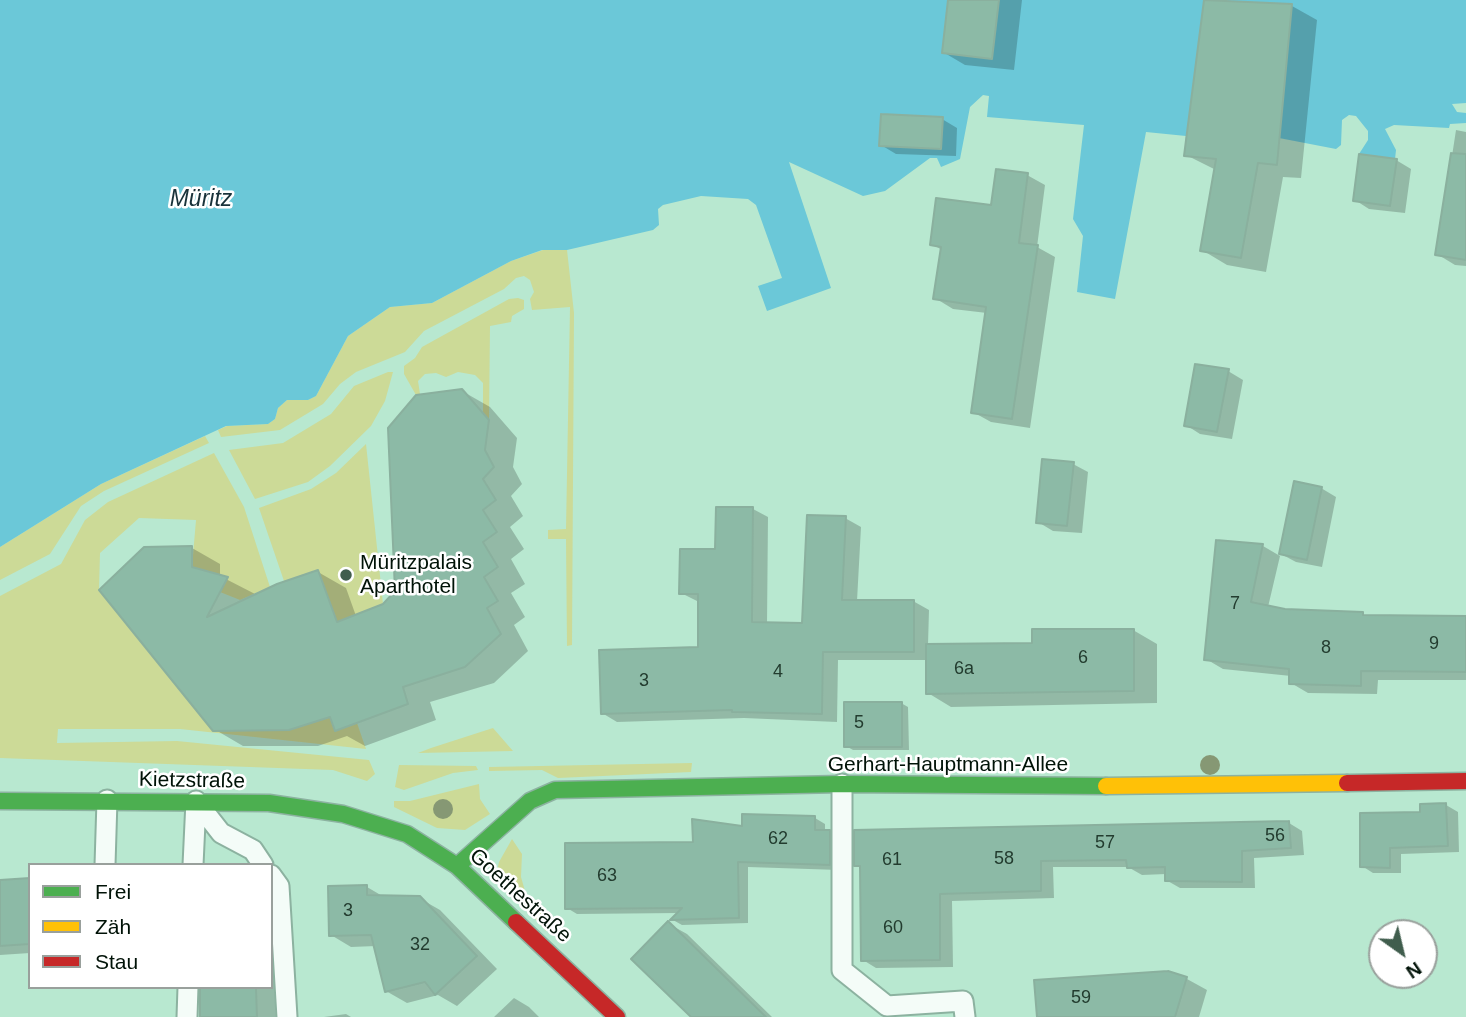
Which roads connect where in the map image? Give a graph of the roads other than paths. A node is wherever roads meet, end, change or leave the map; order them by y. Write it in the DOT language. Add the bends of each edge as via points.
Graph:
graph roads {
  1 [pos="1466,781"];
  2 [pos="842,784"];
  3 [pos="107,800"];
  4 [pos="0,801"];
  5 [pos="196,801"];
  6 [pos="382,825"];
  7 [pos="106,863"];
  8 [pos="193,863"];
  9 [pos="262,863"];
  10 [pos="457,866"];
  11 [pos="273,878"];
  12 [pos="188,989"];
  13 [pos="187,1017"];
  14 [pos="288,1017"];
  15 [pos="617,1017"];
  16 [pos="965,1017"];
  1 -- 2 [label="street, Gerhart-Hauptmann-Allee" via="1020,787"];
  2 -- 10 [label="street, Gerhart-Hauptmann-Allee" via="555,790 530,801"];
  2 -- 16 [label="lane" via="842,970 887,1006 963,1001"];
  3 -- 4 [label="street, Kietzstraße"];
  3 -- 5 [label="street, Kietzstraße"];
  3 -- 7 [label="lane"];
  5 -- 6 [label="street, Kietzstraße" via="282,805"];
  5 -- 8 [label="lane"];
  5 -- 9 [label="lane" via="221,833 253,850"];
  6 -- 10 [label="street, Goethestraße" via="407,834"];
  10 -- 15 [label="street, Goethestraße"];
  11 -- 14 [label="lane" via="279,886"];
  12 -- 13 [label="lane"];
}
